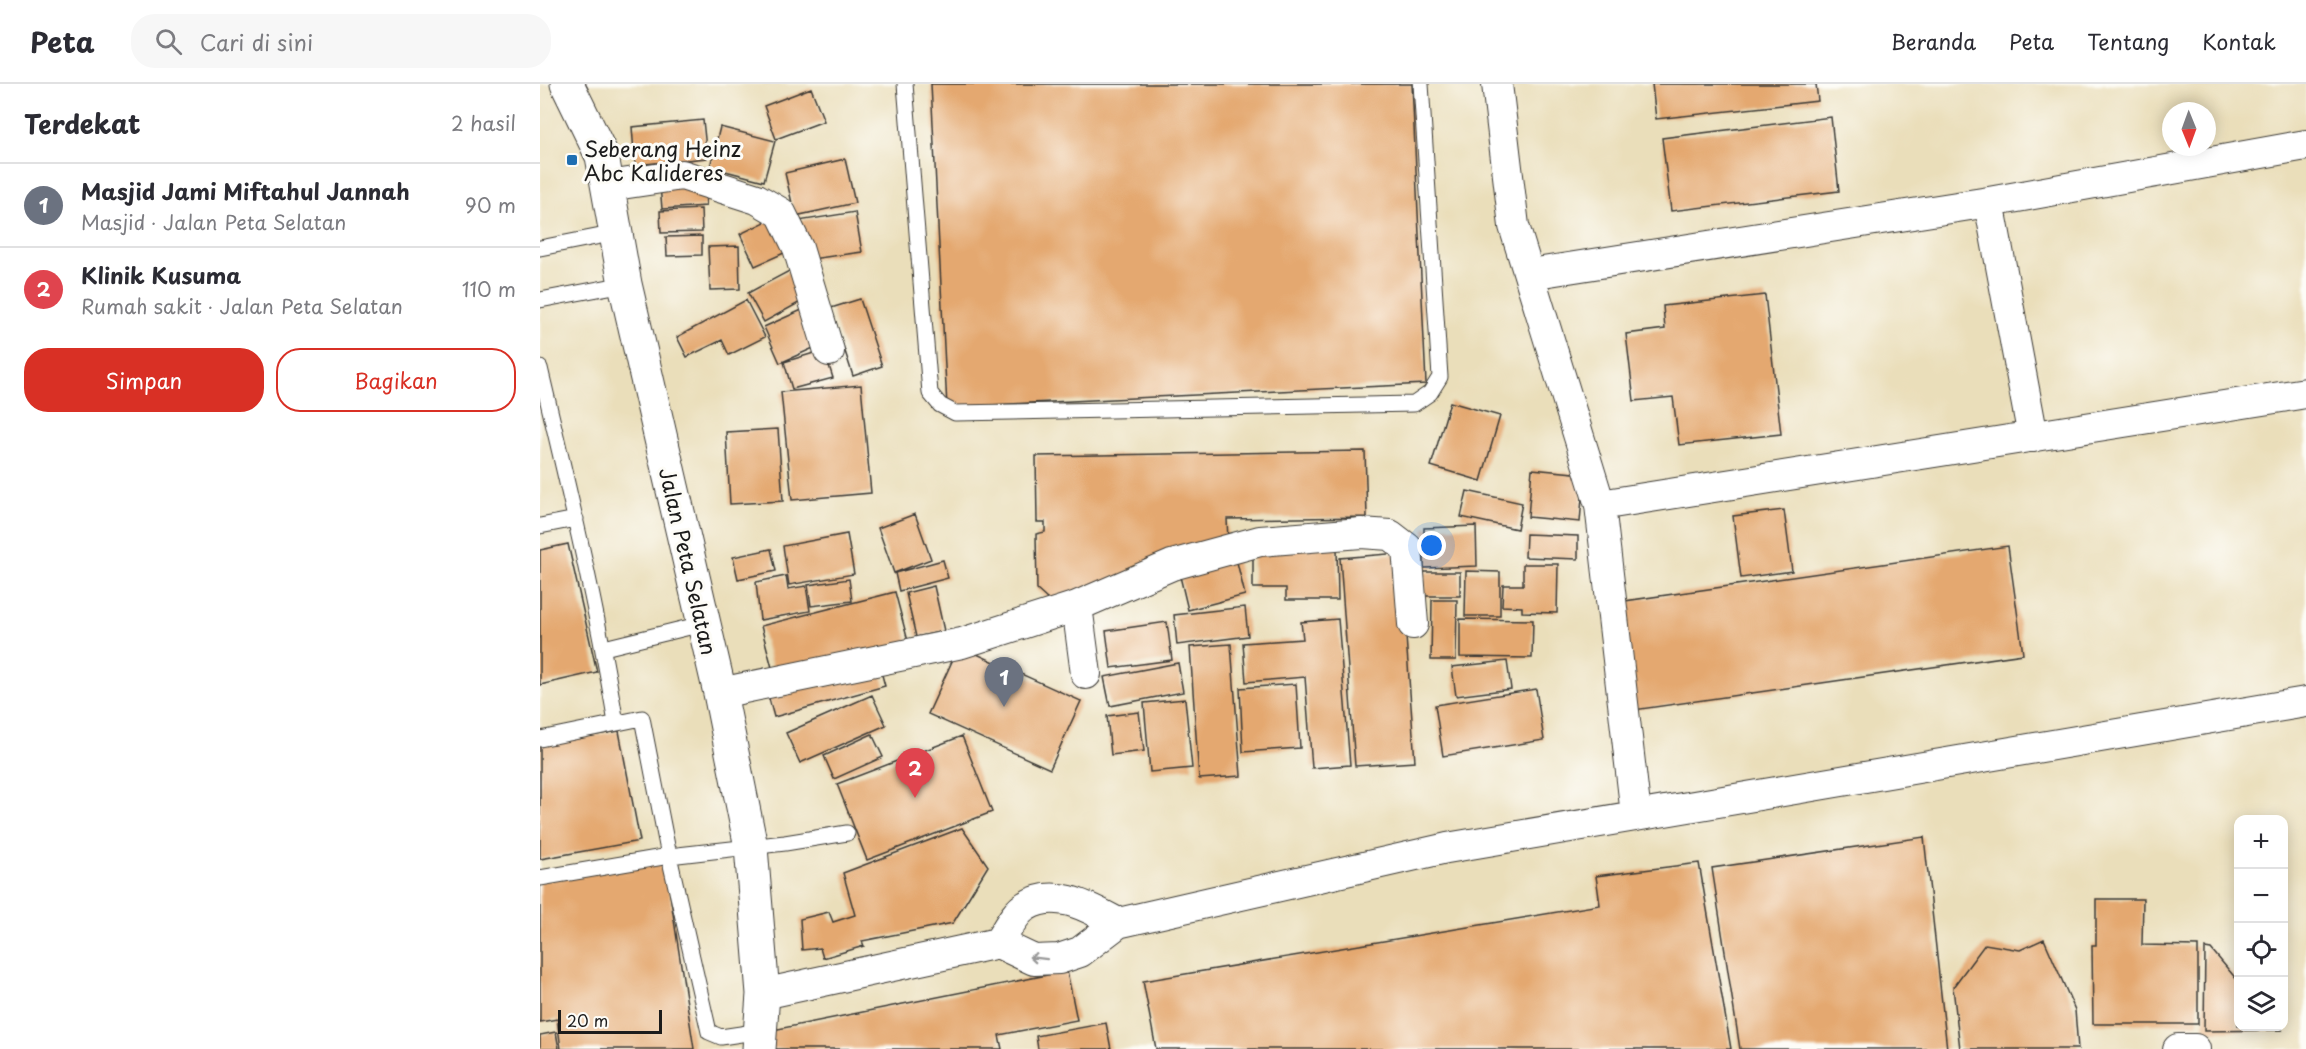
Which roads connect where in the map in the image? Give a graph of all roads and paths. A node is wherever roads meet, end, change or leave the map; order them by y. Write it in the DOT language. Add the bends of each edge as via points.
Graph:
graph roads {
  1 [pos="567,84"];
  2 [pos="905,84"];
  3 [pos="1421,84"];
  4 [pos="1497,84"];
  5 [pos="2306,145"];
  6 [pos="608,186"];
  7 [pos="1989,202"];
  8 [pos="616,232"];
  9 [pos="540,248"];
  10 [pos="1530,274"];
  11 [pos="625,285"];
  12 [pos="540,300"];
  13 [pos="829,351"];
  14 [pos="540,368"];
  15 [pos="2306,393"];
  16 [pos="2033,437"];
  17 [pos="1600,505"];
  18 [pos="576,519"];
  19 [pos="540,526"];
  20 [pos="1077,606"];
  21 [pos="702,624"];
  22 [pos="1413,624"];
  23 [pos="603,648"];
  24 [pos="1086,674"];
  25 [pos="720,693"];
  26 [pos="2306,702"];
  27 [pos="616,723"];
  28 [pos="540,739"];
  29 [pos="1636,815"];
  30 [pos="847,833"];
  31 [pos="751,847"];
  32 [pos="669,856"];
  33 [pos="540,878"];
  34 [pos="1118,923"];
  35 [pos="998,943"];
  36 [pos="763,994"];
  37 [pos="760,1040"];
  38 [pos="723,1043"];
  39 [pos="2178,1049"];
  40 [pos="2194,1049"];
  1 -- 6 [label="main road, Jalan Peta Selatan" via="602,156"];
  2 -- 3 [label="lane" via="930,393 940,405 955,413 1414,404 1430,393 1440,377"];
  4 -- 10 [label="street" via="1515,226"];
  5 -- 7 [label="street"];
  6 -- 8 [label="main road, Jalan Peta Selatan"];
  6 -- 13 [label="street" via="682,175 757,199 781,213 798,248"];
  7 -- 10 [label="street"];
  7 -- 16 [label="street"];
  8 -- 9 [label="lane"];
  8 -- 11 [label="main road, Jalan Peta Selatan"];
  10 -- 17 [label="street"];
  11 -- 12 [label="lane"];
  11 -- 21 [label="main road, Jalan Peta Selatan"];
  14 -- 18 [label="lane"];
  15 -- 16 [label="street"];
  16 -- 17 [label="street"];
  17 -- 29 [label="street"];
  18 -- 19 [label="lane"];
  18 -- 23 [label="lane"];
  20 -- 22 [label="street" via="1172,565 1260,541 1361,533 1390,535 1407,548"];
  20 -- 24 [label="street"];
  20 -- 25 [label="street" via="962,643"];
  21 -- 23 [label="lane"];
  21 -- 25 [label="main road, Jalan Peta Selatan"];
  23 -- 27 [label="lane"];
  25 -- 31 [label="main road, Jalan Peta Selatan"];
  26 -- 29 [label="street"];
  27 -- 28 [label="lane"];
  27 -- 32 [label="lane" via="642,718"];
  29 -- 34 [label="street" via="1448,848"];
  30 -- 31 [label="lane"];
  31 -- 32 [label="lane"];
  31 -- 36 [label="main road, Jalan Peta Selatan"];
  32 -- 33 [label="lane"];
  32 -- 38 [label="lane" via="709,1032"];
  34 -- 35 [label="street, one-way" via="1080,952 1059,959 1034,960"];
  34 -- 35 [label="street" via="1072,899 1046,900 1025,906"];
  35 -- 36 [label="street"];
  36 -- 37 [label="main road, Jalan Peta Selatan"];
  37 -- 38 [label="lane"];
  39 -- 40 [label="street"];
}
